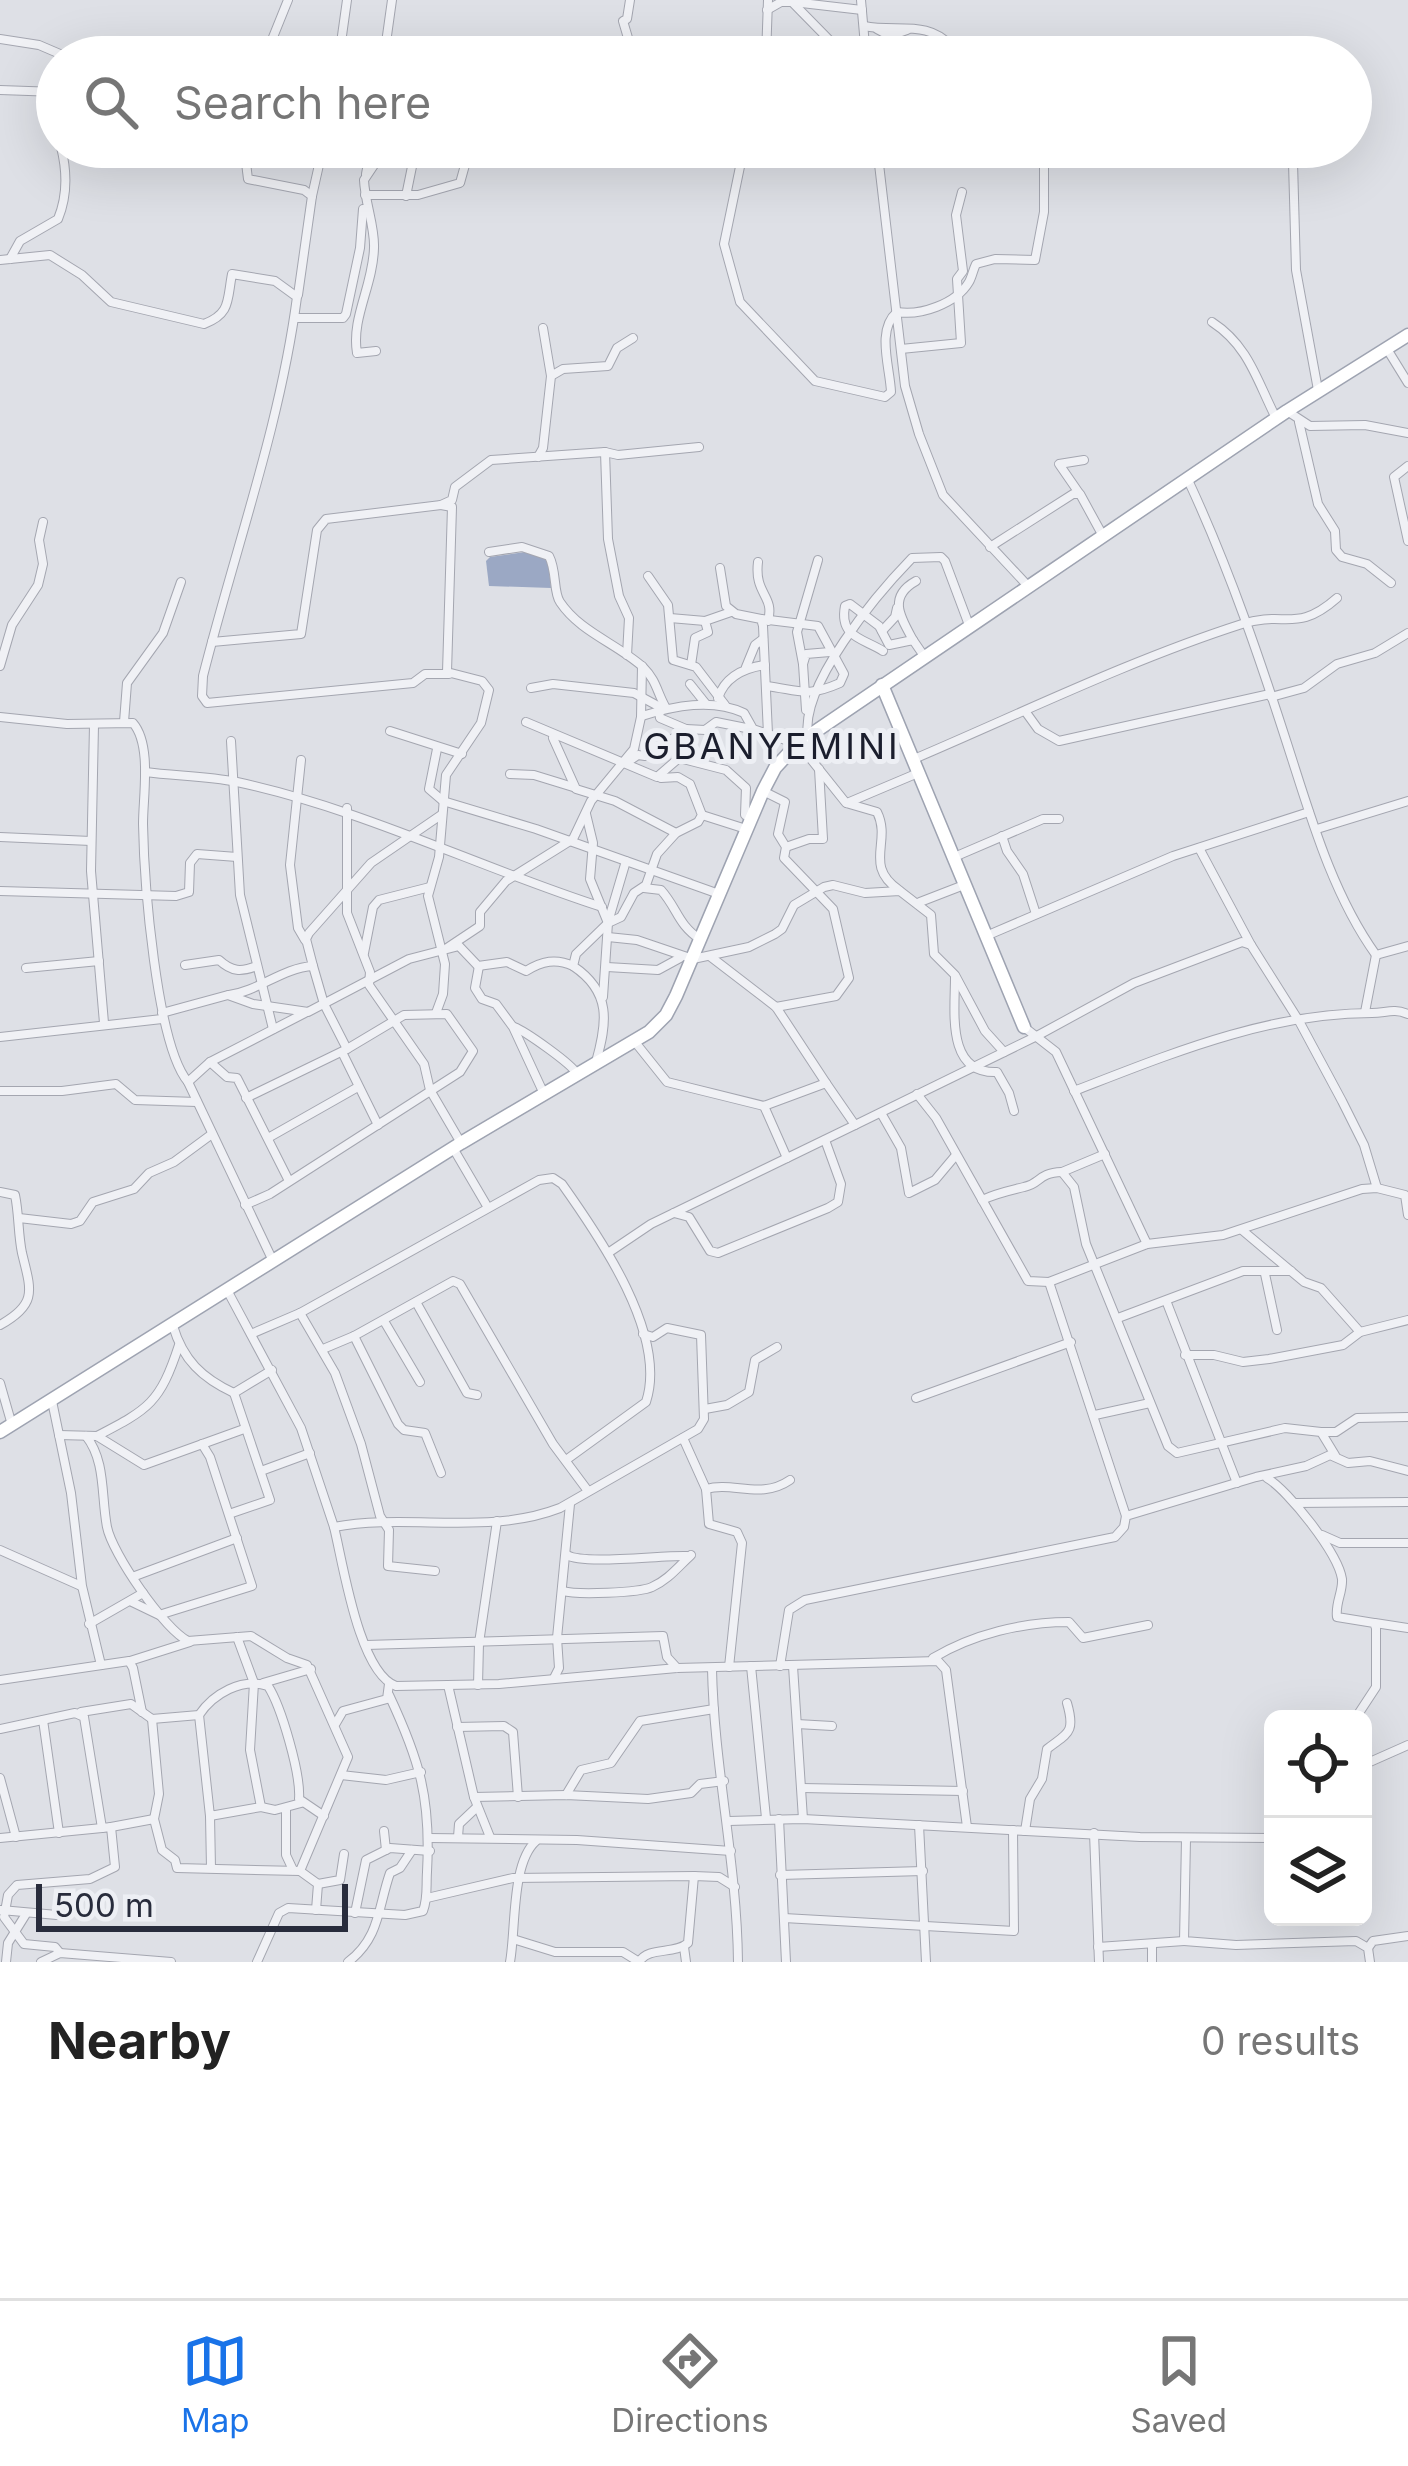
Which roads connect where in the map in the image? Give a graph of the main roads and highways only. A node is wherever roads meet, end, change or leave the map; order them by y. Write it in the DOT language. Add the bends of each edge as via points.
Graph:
graph roads {
  1 [pos="1408,335"];
  2 [pos="883,685"];
  3 [pos="1024,1027"];
  4 [pos="6,1428"];
  1 -- 2 [label="main road"];
  2 -- 3 [label="main road"];
  2 -- 4 [label="main road" via="801,741 776,768 666,1015 635,1042"];
}
